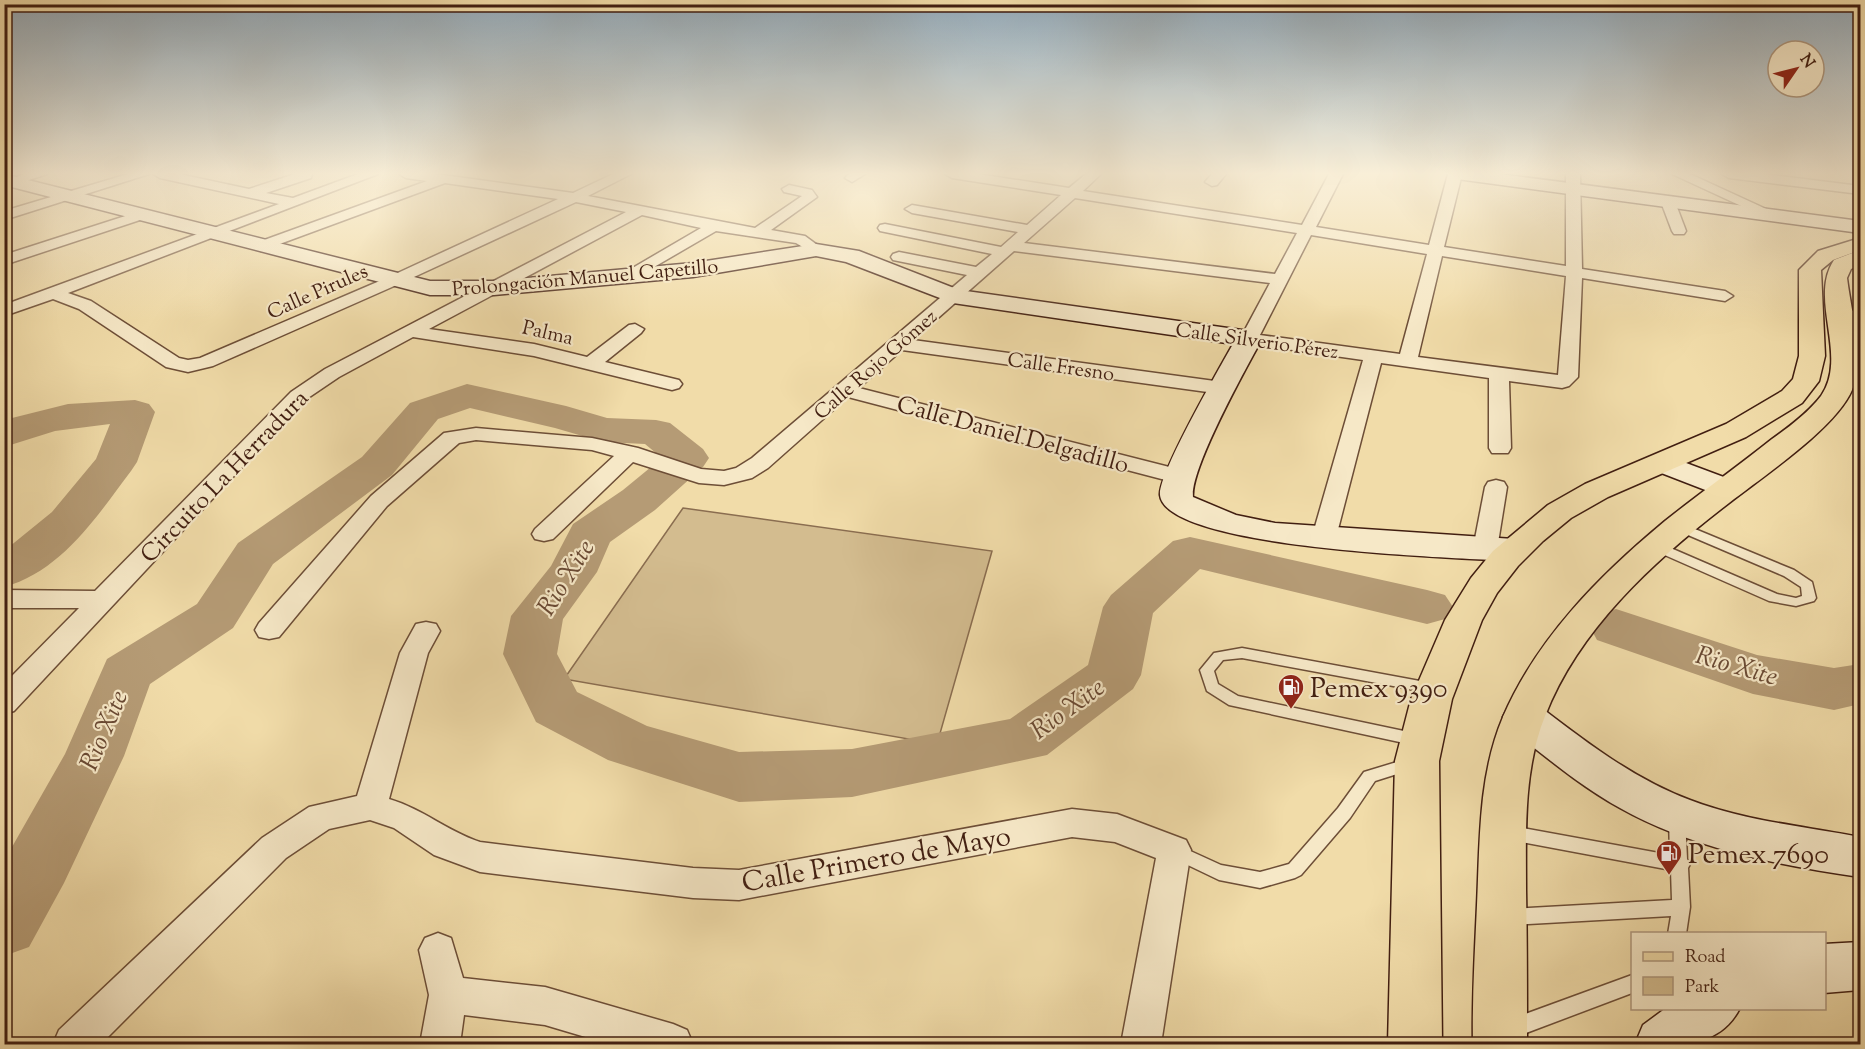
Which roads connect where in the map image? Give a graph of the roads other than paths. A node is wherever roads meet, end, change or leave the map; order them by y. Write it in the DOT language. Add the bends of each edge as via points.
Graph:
graph roads {
  1 [pos="117,223"];
  2 [pos="180,223"];
  3 [pos="239,223"];
  4 [pos="325,223"];
  5 [pos="518,223"];
  6 [pos="616,223"];
  7 [pos="699,223"];
  8 [pos="771,223"];
  9 [pos="992,223"];
  10 [pos="1040,223"];
  11 [pos="1254,223"];
  12 [pos="1309,223"];
  13 [pos="1444,223"];
  14 [pos="1573,223"];
  15 [pos="1676,223"];
  16 [pos="1832,223"];
  17 [pos="714,226"];
  18 [pos="1860,227"];
  19 [pos="885,228"];
  20 [pos="1032,230"];
  21 [pos="1305,231"];
  22 [pos="1679,231"];
  23 [pos="216,232"];
  24 [pos="758,232"];
  25 [pos="1860,244"];
  26 [pos="261,246"];
  27 [pos="1007,249"];
  28 [pos="816,250"];
  29 [pos="1437,251"];
  30 [pos="899,257"];
  31 [pos="1860,257"];
  32 [pos="4,260"];
  33 [pos="980,273"];
  34 [pos="1574,273"];
  35 [pos="630,276"];
  36 [pos="1280,279"];
  37 [pos="395,280"];
  38 [pos="494,288"];
  39 [pos="53,293"];
  40 [pos="953,296"];
  41 [pos="1725,296"];
  42 [pos="4,310"];
  43 [pos="1849,315"];
  44 [pos="635,329"];
  45 [pos="414,332"];
  46 [pos="1249,339"];
  47 [pos="901,344"];
  48 [pos="1374,355"];
  49 [pos="1408,359"];
  50 [pos="589,364"];
  51 [pos="1499,373"];
  52 [pos="672,384"];
  53 [pos="1222,388"];
  54 [pos="845,390"];
  55 [pos="1500,448"];
  56 [pos="630,453"];
  57 [pos="1662,463"];
  58 [pos="1496,487"];
  59 [pos="1726,489"];
  60 [pos="1180,490"];
  61 [pos="544,534"];
  62 [pos="1667,536"];
  63 [pos="1324,537"];
  64 [pos="1499,549"];
  65 [pos="5,598"];
  66 [pos="103,600"];
  67 [pos="269,630"];
  68 [pos="426,631"];
  69 [pos="1433,688"];
  70 [pos="4,703"];
  71 [pos="1524,717"];
  72 [pos="1419,751"];
  73 [pos="370,807"];
  74 [pos="1676,814"];
  75 [pos="1503,832"];
  76 [pos="1174,850"];
  77 [pos="1860,856"];
  78 [pos="1681,864"];
  79 [pos="1681,907"];
  80 [pos="1502,918"];
  81 [pos="1677,932"];
  82 [pos="438,950"];
  83 [pos="1860,966"];
  84 [pos="1826,969"];
  85 [pos="1631,984"];
  86 [pos="448,995"];
  87 [pos="1710,1010"];
  88 [pos="1500,1039"];
  89 [pos="73,1044"];
  90 [pos="440,1044"];
  91 [pos="673,1044"];
  92 [pos="1141,1044"];
  93 [pos="1415,1044"];
  94 [pos="1662,1044"];
  1 -- 32 [label="street"];
  2 -- 23 [label="street, Prolongación Manuel Capetillo"];
  3 -- 23 [label="street"];
  4 -- 26 [label="street"];
  5 -- 37 [label="street, Calle Pirules"];
  6 -- 38 [label="street, Circuito La Herradura"];
  7 -- 17 [label="street"];
  8 -- 24 [label="street"];
  9 -- 20 [label="street"];
  10 -- 20 [label="street, Calle Rojo Gómez"];
  11 -- 21 [label="street"];
  12 -- 21 [label="street"];
  13 -- 29 [label="street"];
  14 -- 34 [label="street"];
  15 -- 22 [label="street"];
  16 -- 18 [label="street"];
  17 -- 24 [label="street"];
  17 -- 35 [label="street"];
  19 -- 27 [label="street"];
  20 -- 27 [label="street, Calle Rojo Gómez"];
  21 -- 29 [label="street"];
  21 -- 36 [label="street"];
  23 -- 26 [label="street, Prolongación Manuel Capetillo"];
  23 -- 39 [label="street"];
  24 -- 28 [label="street" via="800,239"];
  25 -- 57 [label="main road" via="1833,250 1817,259 1810,270 1812,364 1805,384 1752,423"];
  26 -- 37 [label="street, Prolongación Manuel Capetillo"];
  27 -- 33 [label="street, Calle Rojo Gómez"];
  27 -- 36 [label="street"];
  28 -- 35 [label="street, Prolongación Manuel Capetillo"];
  28 -- 40 [label="street, Prolongación Manuel Capetillo" via="850,256"];
  29 -- 34 [label="street"];
  29 -- 49 [label="street"];
  30 -- 33 [label="street"];
  31 -- 43 [label="main road" via="1842,265 1836,278"];
  33 -- 40 [label="street, Calle Rojo Gómez"];
  34 -- 41 [label="street"];
  34 -- 51 [label="street, Calle Silverio Pérez" via="1568,377 1562,382"];
  35 -- 38 [label="street, Prolongación Manuel Capetillo"];
  36 -- 46 [label="street"];
  37 -- 38 [label="street, Prolongación Manuel Capetillo" via="452,290"];
  37 -- 39 [label="street, Calle Pirules" via="189,366 173,363 85,304"];
  38 -- 45 [label="street, Circuito La Herradura"];
  39 -- 42 [label="street"];
  40 -- 46 [label="street, Calle Silverio Pérez"];
  40 -- 47 [label="street, Calle Rojo Gómez"];
  43 -- 59 [label="main road" via="1837,393 1815,418"];
  44 -- 50 [label="street"];
  45 -- 50 [label="street, Palma" via="534,350"];
  45 -- 66 [label="street, Circuito La Herradura" via="332,373 298,396"];
  46 -- 48 [label="street, Calle Silverio Pérez"];
  46 -- 53 [label="street"];
  47 -- 53 [label="street, Calle Fresno"];
  47 -- 54 [label="street, Calle Rojo Gómez"];
  48 -- 49 [label="street, Calle Silverio Pérez"];
  48 -- 63 [label="street"];
  49 -- 51 [label="street, Calle Silverio Pérez"];
  50 -- 52 [label="street, Palma"];
  51 -- 55 [label="street"];
  53 -- 60 [label="street"];
  54 -- 56 [label="street, Calle Rojo Gómez" via="744,473 724,478 699,476"];
  54 -- 60 [label="street, Calle Daniel Delgadillo"];
  56 -- 61 [label="street"];
  56 -- 67 [label="street, Calle Rojo Gómez" via="567,441 476,434 452,438 379,501"];
  57 -- 59 [label="street"];
  57 -- 64 [label="main road" via="1576,501"];
  58 -- 64 [label="street"];
  59 -- 62 [label="main road"];
  60 -- 63 [label="street, Calle Daniel Delgadillo" via="1194,511 1237,525"];
  62 -- 62 [label="lane" via="1774,598 1796,602 1809,598 1807,585 1789,573"];
  62 -- 71 [label="main road" via="1607,592 1560,652"];
  63 -- 64 [label="street, Calle Daniel Delgadillo"];
  64 -- 69 [label="main road"];
  65 -- 66 [label="street"];
  66 -- 70 [label="street, Circuito La Herradura"];
  68 -- 73 [label="street" via="414,653"];
  69 -- 72 [label="main road"];
  69 -- 72 [label="lane" via="1242,653 1219,656 1207,670 1212,687 1234,701"];
  71 -- 74 [label="street" via="1625,789"];
  71 -- 75 [label="main road" via="1508,775"];
  72 -- 76 [label="lane" via="1370,776 1295,870 1260,880 1219,872"];
  72 -- 93 [label="main road"];
  73 -- 76 [label="street, Calle Primero de Mayo" via="404,817 446,845 480,857 716,884 739,885 1072,823 1117,828"];
  73 -- 89 [label="street" via="321,817 274,848"];
  74 -- 77 [label="street" via="1741,834"];
  74 -- 78 [label="lane"];
  75 -- 78 [label="lane"];
  75 -- 80 [label="main road"];
  76 -- 92 [label="street"];
  78 -- 79 [label="lane"];
  79 -- 80 [label="lane"];
  79 -- 81 [label="lane"];
  80 -- 88 [label="main road"];
  82 -- 86 [label="street"];
  83 -- 84 [label="street"];
  85 -- 88 [label="lane"];
  86 -- 90 [label="street"];
  86 -- 91 [label="street" via="545,1006"];
  87 -- 94 [label="street"];
}
